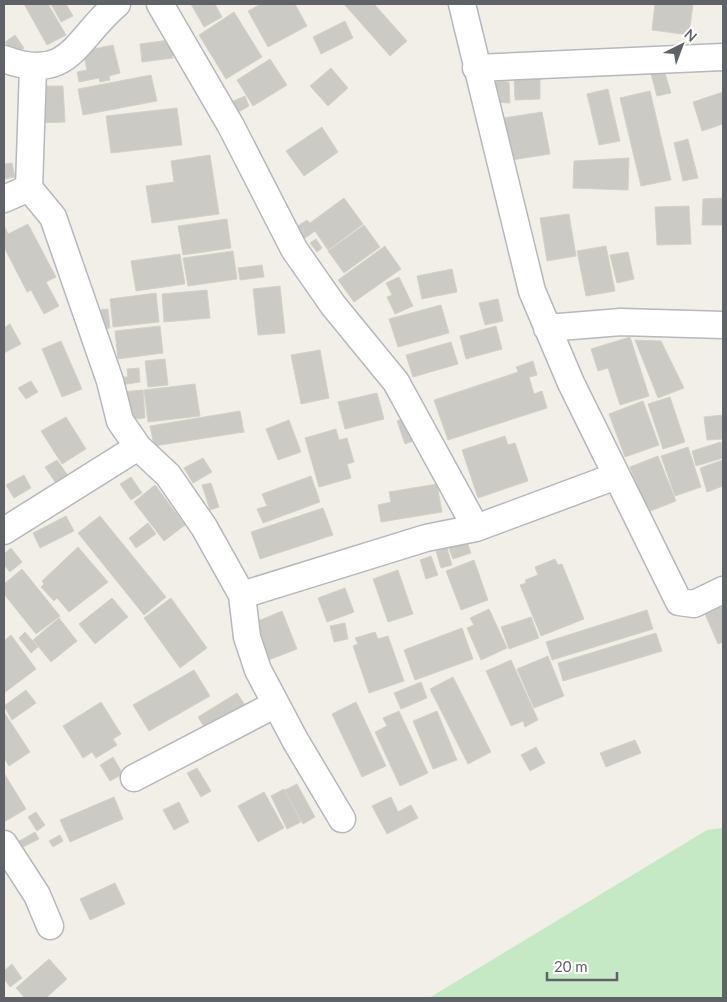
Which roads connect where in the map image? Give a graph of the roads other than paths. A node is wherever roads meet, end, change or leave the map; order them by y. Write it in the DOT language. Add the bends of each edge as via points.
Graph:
graph roads {
  1 [pos="118,4"];
  2 [pos="160,4"];
  3 [pos="462,4"];
  4 [pos="723,57"];
  5 [pos="4,60"];
  6 [pos="33,68"];
  7 [pos="476,68"];
  8 [pos="29,188"];
  9 [pos="4,198"];
  10 [pos="723,325"];
  11 [pos="547,328"];
  12 [pos="138,447"];
  13 [pos="616,476"];
  14 [pos="476,528"];
  15 [pos="4,531"];
  16 [pos="723,590"];
  17 [pos="242,595"];
  18 [pos="276,704"];
  19 [pos="134,778"];
  20 [pos="342,819"];
  21 [pos="4,844"];
  22 [pos="50,926"];
  1 -- 6 [label="street" via="106,13 74,51 57,64"];
  2 -- 14 [label="street" via="231,126 294,249 350,327 396,382"];
  3 -- 7 [label="street"];
  4 -- 7 [label="street"];
  5 -- 6 [label="street"];
  6 -- 8 [label="street"];
  7 -- 11 [label="street" via="532,291"];
  8 -- 9 [label="street"];
  8 -- 12 [label="street" via="53,217 110,381 120,421"];
  10 -- 11 [label="street" via="622,322"];
  11 -- 13 [label="street"];
  12 -- 15 [label="street"];
  12 -- 17 [label="street" via="168,476 204,527"];
  13 -- 14 [label="street"];
  13 -- 16 [label="street" via="679,602 694,604"];
  14 -- 17 [label="street" via="426,538"];
  17 -- 18 [label="street" via="248,636 258,670"];
  18 -- 19 [label="street"];
  18 -- 20 [label="street"];
  21 -- 22 [label="street" via="37,895"];
}
